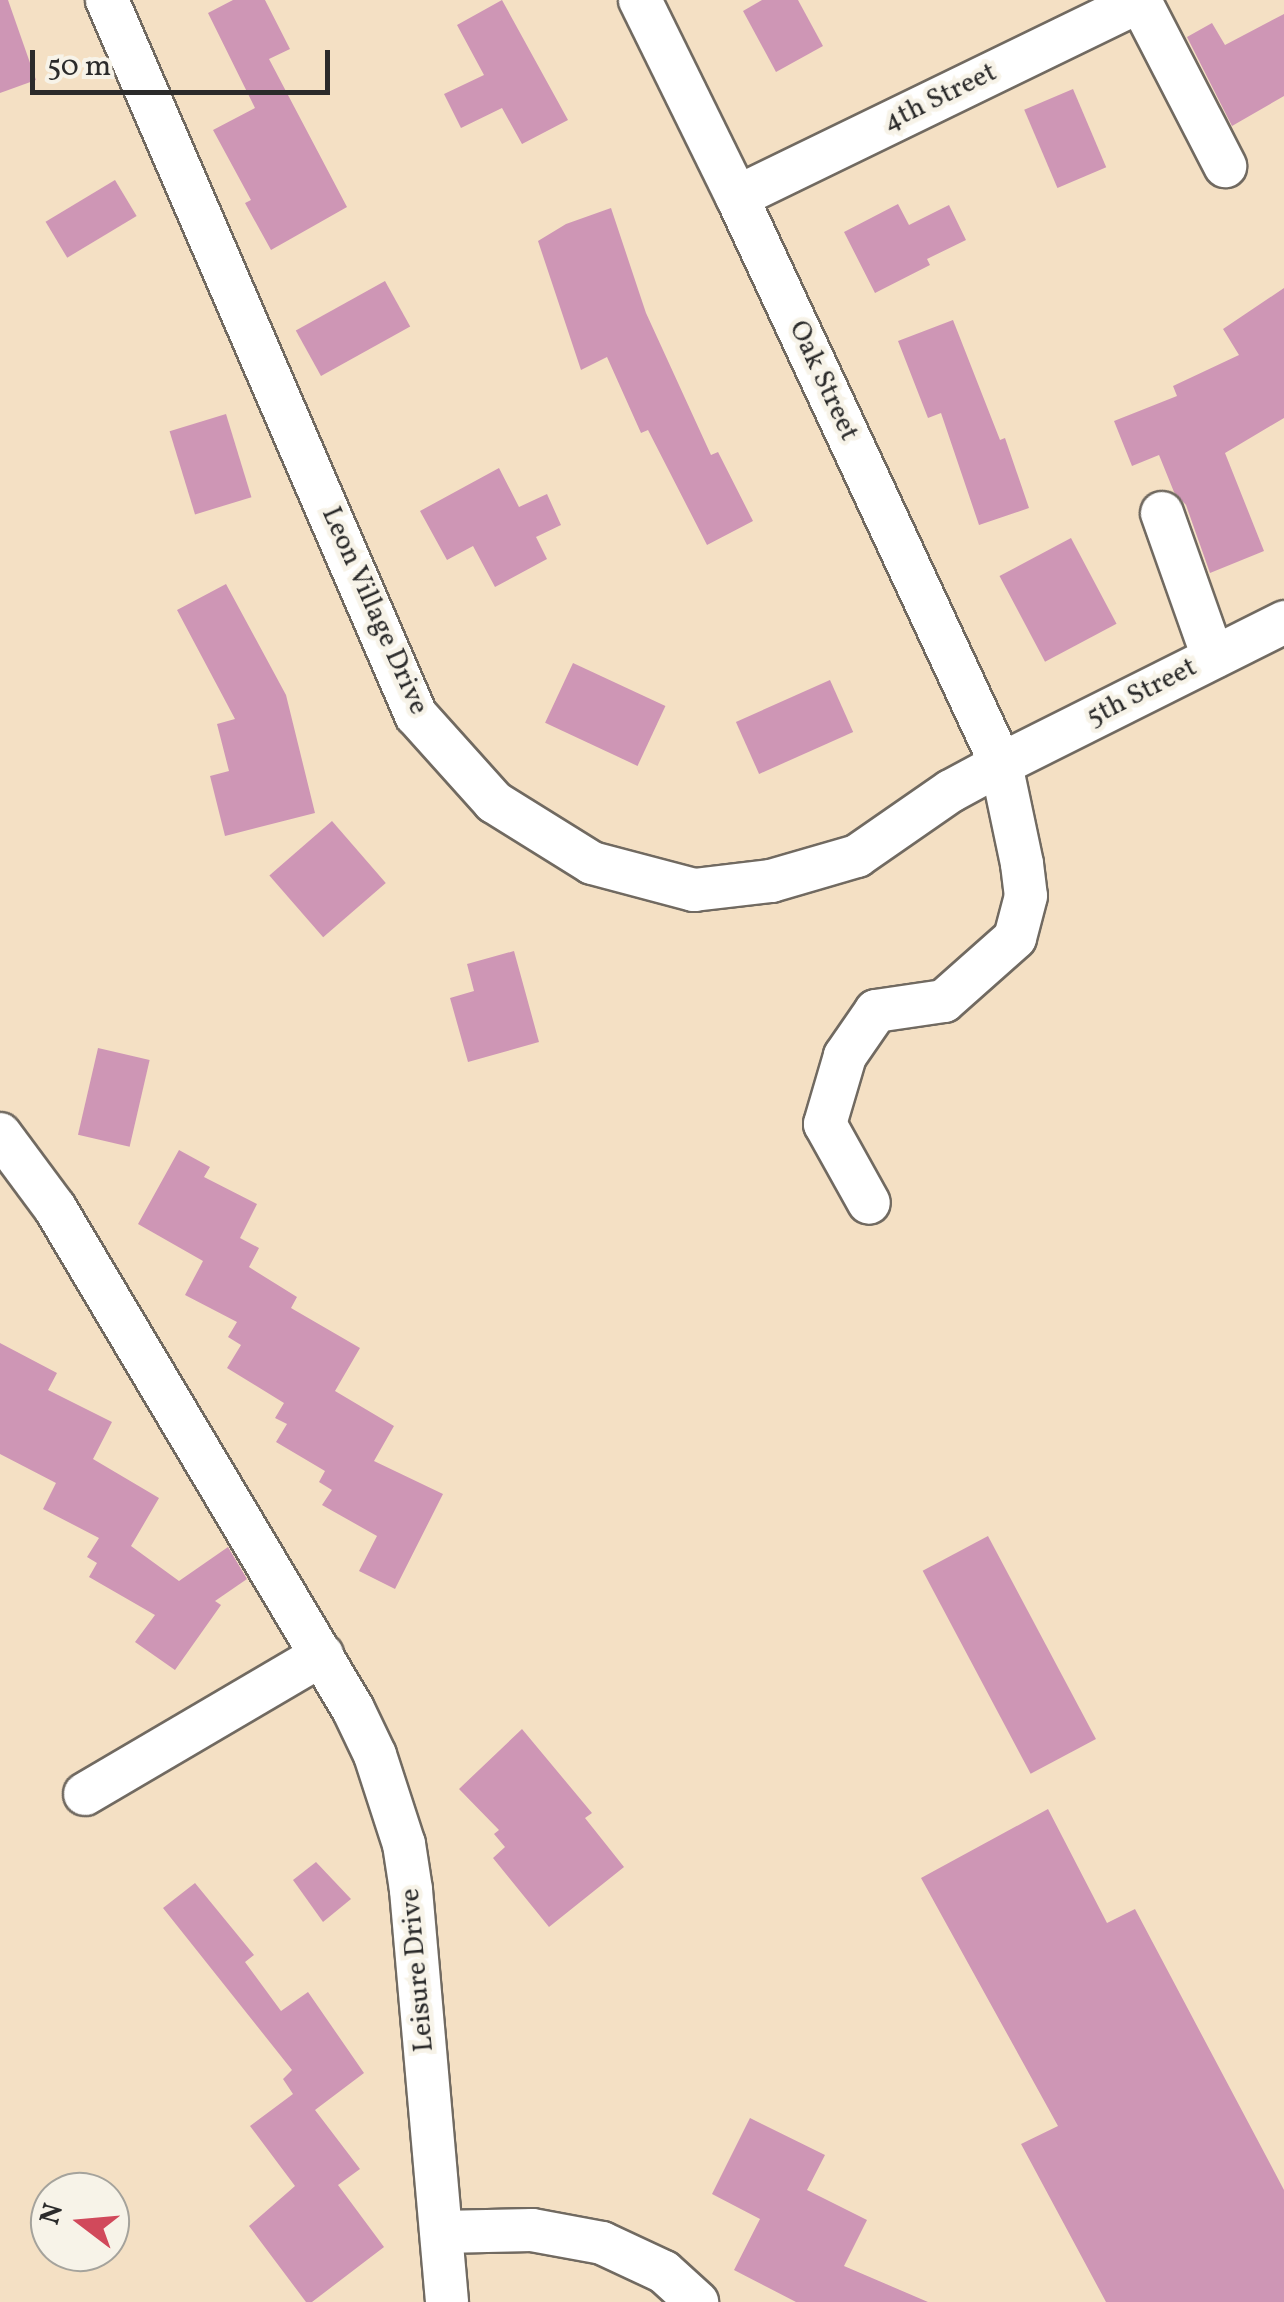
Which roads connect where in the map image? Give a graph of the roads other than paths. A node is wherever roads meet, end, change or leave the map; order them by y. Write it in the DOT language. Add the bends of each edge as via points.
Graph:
graph roads {
  1 [pos="107,0"];
  2 [pos="640,0"];
  3 [pos="1141,1"];
  4 [pos="1226,166"];
  5 [pos="737,196"];
  6 [pos="1162,513"];
  7 [pos="1284,622"];
  8 [pos="1213,657"];
  9 [pos="1001,764"];
  10 [pos="0,1134"];
  11 [pos="869,1203"];
  12 [pos="322,1655"];
  13 [pos="86,1794"];
  14 [pos="442,2232"];
  15 [pos="447,2302"];
  16 [pos="697,2302"];
  1 -- 9 [label="street, Leon Village Drive" via="416,715 494,802 592,863 694,890 771,881 857,856"];
  2 -- 5 [label="street, Oak Street"];
  3 -- 4 [label="street"];
  3 -- 5 [label="street, 4th Street"];
  5 -- 9 [label="street, Oak Street"];
  6 -- 8 [label="street"];
  7 -- 8 [label="street, 5th Street"];
  8 -- 9 [label="street, 5th Street"];
  9 -- 11 [label="street, Oak Street" via="1026,896 1015,938 944,1001 876,1011 845,1056 825,1124"];
  10 -- 12 [label="street, Leisure Drive" via="37,1179"];
  12 -- 13 [label="street"];
  12 -- 14 [label="street, Leisure Drive" via="375,1755 404,1844"];
  14 -- 15 [label="street, Leisure Drive"];
  14 -- 16 [label="street" via="532,2230 602,2243 664,2272"];
}
